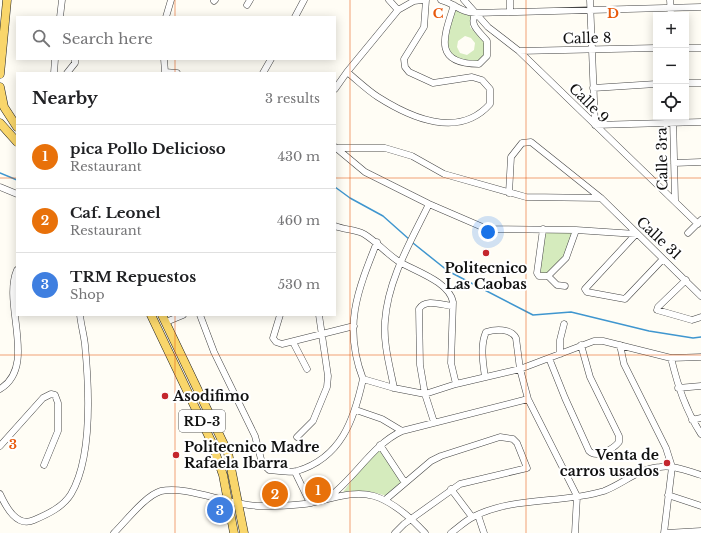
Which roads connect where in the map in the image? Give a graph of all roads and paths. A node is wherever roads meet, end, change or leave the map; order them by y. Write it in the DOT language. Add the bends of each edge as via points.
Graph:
graph roads {
  1 [pos="7,0"];
  2 [pos="62,0"];
  3 [pos="171,0"];
  4 [pos="304,0"];
  5 [pos="389,0"];
  6 [pos="422,0"];
  7 [pos="426,0"];
  8 [pos="441,0"];
  9 [pos="464,0"];
  10 [pos="510,0"];
  11 [pos="590,0"];
  12 [pos="670,0"];
  13 [pos="454,5"];
  14 [pos="670,7"];
  15 [pos="701,7"];
  16 [pos="398,10"];
  17 [pos="590,11"];
  18 [pos="510,12"];
  19 [pos="671,12"];
  20 [pos="476,13"];
  21 [pos="60,16"];
  22 [pos="166,16"];
  23 [pos="296,16"];
  24 [pos="653,48"];
  25 [pos="689,48"];
  26 [pos="701,48"];
  27 [pos="592,50"];
  28 [pos="519,51"];
  29 [pos="55,60"];
  30 [pos="75,60"];
  31 [pos="164,60"];
  32 [pos="270,60"];
  33 [pos="54,72"];
  34 [pos="68,72"];
  35 [pos="164,72"];
  36 [pos="264,72"];
  37 [pos="347,72"];
  38 [pos="0,74"];
  39 [pos="689,83"];
  40 [pos="701,83"];
  41 [pos="653,84"];
  42 [pos="0,87"];
  43 [pos="336,88"];
  44 [pos="594,88"];
  45 [pos="673,120"];
  46 [pos="701,122"];
  47 [pos="0,124"];
  48 [pos="16,125"];
  49 [pos="595,125"];
  50 [pos="16,141"];
  51 [pos="336,148"];
  52 [pos="701,162"];
  53 [pos="674,163"];
  54 [pos="0,187"];
  55 [pos="509,193"];
  56 [pos="16,194"];
  57 [pos="601,198"];
  58 [pos="675,200"];
  59 [pos="429,204"];
  60 [pos="699,222"];
  61 [pos="336,226"];
  62 [pos="543,229"];
  63 [pos="576,230"];
  64 [pos="688,233"];
  65 [pos="636,234"];
  66 [pos="377,242"];
  67 [pos="663,259"];
  68 [pos="400,262"];
  69 [pos="16,274"];
  70 [pos="548,276"];
  71 [pos="686,280"];
  72 [pos="565,286"];
  73 [pos="701,296"];
  74 [pos="452,304"];
  75 [pos="80,316"];
  76 [pos="151,316"];
  77 [pos="177,316"];
  78 [pos="200,316"];
  79 [pos="280,316"];
  80 [pos="319,316"];
  81 [pos="701,317"];
  82 [pos="164,318"];
  83 [pos="564,324"];
  84 [pos="354,326"];
  85 [pos="321,333"];
  86 [pos="293,342"];
  87 [pos="581,345"];
  88 [pos="620,345"];
  89 [pos="560,354"];
  90 [pos="701,356"];
  91 [pos="549,358"];
  92 [pos="671,358"];
  93 [pos="307,369"];
  94 [pos="520,369"];
  95 [pos="485,377"];
  96 [pos="363,379"];
  97 [pos="456,384"];
  98 [pos="701,386"];
  99 [pos="394,388"];
  100 [pos="678,388"];
  101 [pos="0,389"];
  102 [pos="425,394"];
  103 [pos="528,399"];
  104 [pos="356,410"];
  105 [pos="701,418"];
  106 [pos="692,420"];
  107 [pos="434,422"];
  108 [pos="402,431"];
  109 [pos="701,434"];
  110 [pos="297,437"];
  111 [pos="380,445"];
  112 [pos="0,446"];
  113 [pos="44,465"];
  114 [pos="672,467"];
  115 [pos="296,472"];
  116 [pos="701,475"];
  117 [pos="405,483"];
  118 [pos="450,489"];
  119 [pos="0,494"];
  120 [pos="668,495"];
  121 [pos="577,496"];
  122 [pos="328,498"];
  123 [pos="385,500"];
  124 [pos="228,502"];
  125 [pos="310,503"];
  126 [pos="239,504"];
  127 [pos="701,506"];
  128 [pos="475,516"];
  129 [pos="412,519"];
  130 [pos="701,531"];
  131 [pos="114,533"];
  132 [pos="234,533"];
  133 [pos="244,533"];
  134 [pos="395,533"];
  135 [pos="425,533"];
  136 [pos="451,533"];
  137 [pos="484,533"];
  138 [pos="575,533"];
  139 [pos="665,533"];
  1 -- 38 [label="main road"];
  2 -- 21 [label="street"];
  3 -- 22 [label="street"];
  4 -- 23 [label="street"];
  5 -- 16 [label="street"];
  6 -- 16 [label="street"];
  7 -- 37 [label="street" via="424,27 404,59 405,67 409,72 433,83 472,77 482,80 490,89 490,104 482,112 470,120 443,124 419,118 378,97"];
  8 -- 13 [label="street"];
  9 -- 20 [label="street, Calle 9"];
  10 -- 18 [label="street"];
  11 -- 17 [label="street"];
  12 -- 14 [label="street"];
  13 -- 20 [label="street" via="464,13"];
  13 -- 20 [label="street" via="446,27 444,45 447,54 456,61 466,64 479,64 487,56 487,41 473,25"];
  14 -- 15 [label="street"];
  14 -- 17 [label="street"];
  14 -- 19 [label="street"];
  16 -- 37 [label="street"];
  17 -- 18 [label="street"];
  17 -- 27 [label="street"];
  18 -- 20 [label="street"];
  20 -- 28 [label="street, Calle 9"];
  24 -- 27 [label="street, Calle 8"];
  25 -- 26 [label="street"];
  27 -- 28 [label="street, Calle 8"];
  27 -- 44 [label="street"];
  28 -- 49 [label="street, Calle 9"];
  29 -- 33 [label="street"];
  30 -- 34 [label="street"];
  31 -- 35 [label="street"];
  32 -- 36 [label="street"];
  37 -- 43 [label="street"];
  39 -- 40 [label="street"];
  41 -- 44 [label="street"];
  42 -- 48 [label="main road" via="4,107"];
  44 -- 49 [label="street"];
  45 -- 46 [label="street"];
  45 -- 49 [label="street"];
  45 -- 53 [label="street, Calle 3ra"];
  47 -- 50 [label="main road"];
  49 -- 58 [label="street, Calle 9"];
  51 -- 55 [label="street" via="385,148 412,156 444,174"];
  51 -- 59 [label="street" via="365,172"];
  52 -- 53 [label="street"];
  53 -- 58 [label="street, Calle 3ra"];
  54 -- 56 [label="street"];
  55 -- 57 [label="street" via="526,197"];
  55 -- 57 [label="street, Calle 31" via="511,157 522,143 531,142"];
  57 -- 65 [label="street, Calle 31"];
  58 -- 60 [label="street, Calle 9"];
  59 -- 62 [label="street" via="487,229"];
  59 -- 68 [label="street"];
  60 -- 64 [label="street"];
  61 -- 66 [label="street" via="355,230"];
  62 -- 63 [label="street"];
  62 -- 70 [label="street" via="537,273 539,276"];
  63 -- 65 [label="street"];
  63 -- 70 [label="street" via="566,258"];
  65 -- 67 [label="street, Calle 31"];
  65 -- 67 [label="street" via="585,290 587,292 624,299"];
  66 -- 68 [label="street"];
  66 -- 84 [label="street" via="358,289"];
  67 -- 71 [label="street, Calle 31"];
  68 -- 74 [label="street" via="424,272 452,296"];
  68 -- 99 [label="street" via="385,322 386,346"];
  69 -- 101 [label="street" via="13,284 17,364 6,385"];
  70 -- 72 [label="street" via="557,285"];
  71 -- 73 [label="street, Calle 31"];
  71 -- 81 [label="street" via="657,310 692,320"];
  74 -- 97 [label="street" via="451,363"];
  74 -- 102 [label="street" via="427,303 419,309 420,365"];
  75 -- 119 [label="street" via="85,343 88,402 85,456 71,495 60,506 32,521 25,522 17,519"];
  76 -- 124 [label="main road, RD-3" via="212,443 223,475"];
  77 -- 82 [label="street"];
  78 -- 115 [label="street" via="214,352 255,436 262,463 269,470"];
  79 -- 86 [label="street" via="273,338 282,344"];
  80 -- 85 [label="street"];
  82 -- 126 [label="main road, RD-3" via="228,452"];
  83 -- 89 [label="street"];
  84 -- 85 [label="street"];
  84 -- 96 [label="street" via="356,361"];
  85 -- 86 [label="street"];
  85 -- 110 [label="street" via="328,376 327,387 313,421"];
  86 -- 93 [label="street"];
  87 -- 88 [label="street" via="594,341"];
  87 -- 89 [label="street"];
  87 -- 91 [label="street" via="590,377 619,436 616,446 598,455 590,450"];
  88 -- 92 [label="street"];
  88 -- 114 [label="street" via="624,364 666,448"];
  89 -- 91 [label="street"];
  90 -- 92 [label="street"];
  91 -- 94 [label="street"];
  92 -- 100 [label="street"];
  94 -- 95 [label="street"];
  94 -- 95 [label="street" via="514,333 492,330 486,332 484,337"];
  94 -- 103 [label="street"];
  95 -- 97 [label="street"];
  96 -- 99 [label="street"];
  96 -- 104 [label="street"];
  97 -- 102 [label="street"];
  98 -- 100 [label="street"];
  99 -- 102 [label="street"];
  100 -- 106 [label="street"];
  102 -- 107 [label="street"];
  103 -- 107 [label="street"];
  103 -- 121 [label="street"];
  104 -- 108 [label="street" via="382,419"];
  104 -- 115 [label="street" via="339,443 319,462"];
  105 -- 106 [label="street"];
  106 -- 109 [label="street"];
  107 -- 108 [label="street"];
  108 -- 111 [label="street"];
  111 -- 117 [label="street"];
  111 -- 122 [label="street" via="343,487"];
  112 -- 113 [label="street" via="43,398 55,395 58,403 58,431"];
  114 -- 116 [label="street"];
  114 -- 120 [label="street"];
  114 -- 121 [label="street" via="647,470 606,490"];
  115 -- 125 [label="street"];
  117 -- 118 [label="street" via="441,456 500,438 514,439 517,443 527,468 460,484"];
  117 -- 123 [label="street"];
  118 -- 128 [label="street"];
  118 -- 129 [label="street"];
  120 -- 127 [label="street"];
  120 -- 139 [label="street"];
  121 -- 128 [label="street" via="520,503"];
  121 -- 138 [label="street"];
  122 -- 123 [label="street" via="356,494"];
  122 -- 125 [label="street"];
  123 -- 129 [label="street"];
  124 -- 126 [label="street"];
  124 -- 131 [label="street" via="174,489 160,491 150,497"];
  124 -- 132 [label="main road, RD-3"];
  125 -- 126 [label="street" via="259,506"];
  126 -- 133 [label="main road, RD-3"];
  128 -- 136 [label="street"];
  128 -- 137 [label="street"];
  129 -- 134 [label="street"];
  129 -- 135 [label="street"];
  130 -- 139 [label="street"];
}
